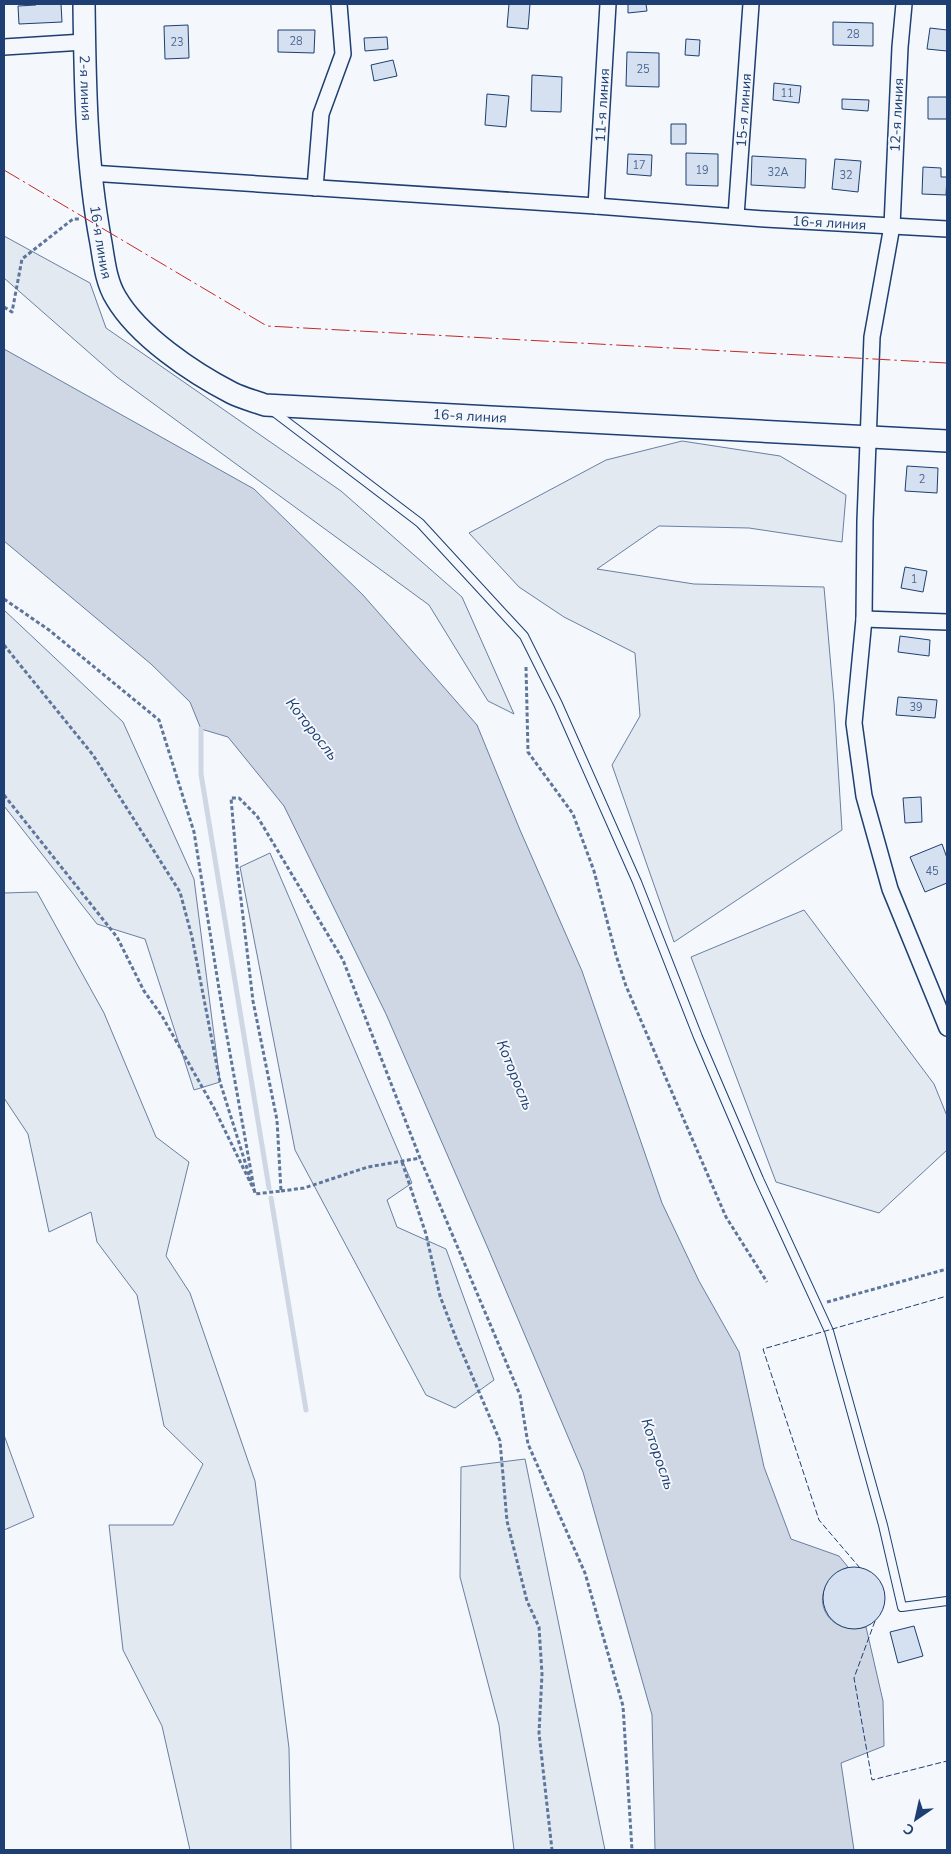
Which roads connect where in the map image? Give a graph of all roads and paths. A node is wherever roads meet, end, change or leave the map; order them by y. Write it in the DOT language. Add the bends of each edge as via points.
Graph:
graph roads {
  1 [pos="84,4"];
  2 [pos="339,4"];
  3 [pos="608,4"];
  4 [pos="751,4"];
  5 [pos="904,4"];
  6 [pos="84,42"];
  7 [pos="4,47"];
  8 [pos="90,173"];
  9 [pos="314,188"];
  10 [pos="596,206"];
  11 [pos="736,216"];
  12 [pos="97,221"];
  13 [pos="892,226"];
  14 [pos="947,229"];
  15 [pos="4,306"];
  16 [pos="264,404"];
  17 [pos="868,438"];
  18 [pos="947,441"];
  19 [pos="4,598"];
  20 [pos="864,619"];
  21 [pos="947,622"];
  22 [pos="4,645"];
  23 [pos="526,665"];
  24 [pos="4,795"];
  25 [pos="947,1028"];
  26 [pos="420,1158"];
  27 [pos="402,1162"];
  28 [pos="281,1191"];
  29 [pos="256,1194"];
  30 [pos="947,1269"];
  31 [pos="767,1282"];
  32 [pos="817,1305"];
  33 [pos="947,1601"];
  34 [pos="552,1850"];
  35 [pos="632,1850"];
  1 -- 6 [label="street, 2-я линия"];
  2 -- 9 [label="street" via="343,54 321,114"];
  3 -- 10 [label="street, 11-я линия"];
  4 -- 11 [label="street, 15-я линия"];
  5 -- 13 [label="street, 12-я линия"];
  6 -- 7 [label="street"];
  6 -- 8 [label="street, 2-я линия"];
  8 -- 9 [label="street, 16-я линия"];
  8 -- 12 [label="street, 16-я линия"];
  9 -- 10 [label="street, 16-я линия"];
  10 -- 11 [label="street, 16-я линия"];
  11 -- 13 [label="street, 16-я линия"];
  12 -- 15 [label="path" via="73,219 22,260 12,312"];
  12 -- 16 [label="street, 16-я линия" via="106,271 115,297 132,320 187,366 233,394"];
  13 -- 14 [label="street, 16-я линия"];
  13 -- 17 [label="street, 12-я линия" via="872,337"];
  16 -- 17 [label="street, 16-я линия"];
  16 -- 32 [label="lane" via="420,523 524,636 558,704 637,882 758,1179"];
  17 -- 18 [label="street, 16-я линия"];
  17 -- 20 [label="street, 12-я линия"];
  19 -- 29 [label="path" via="49,630 159,720 194,832"];
  20 -- 21 [label="street"];
  20 -- 25 [label="street, 12-я линия" via="854,723 864,796 890,890"];
  22 -- 29 [label="path" via="93,755 180,892 220,1082"];
  23 -- 31 [label="path" via="528,752 573,814 594,871 626,986 726,1217"];
  24 -- 29 [label="path" via="117,938 144,992 162,1016 214,1108"];
  26 -- 27 [label="path"];
  26 -- 28 [label="path" via="343,960 257,816 239,798 231,798 253,1001 277,1120"];
  26 -- 35 [label="path" via="520,1395 528,1444 585,1573 623,1706"];
  27 -- 28 [label="path" via="368,1167 304,1188"];
  27 -- 34 [label="path" via="426,1234 440,1296 500,1441 507,1522 527,1600 539,1626 542,1674 539,1734"];
  28 -- 29 [label="path"];
  30 -- 32 [label="path"];
  32 -- 33 [label="lane" via="840,1368 902,1607"];
}
